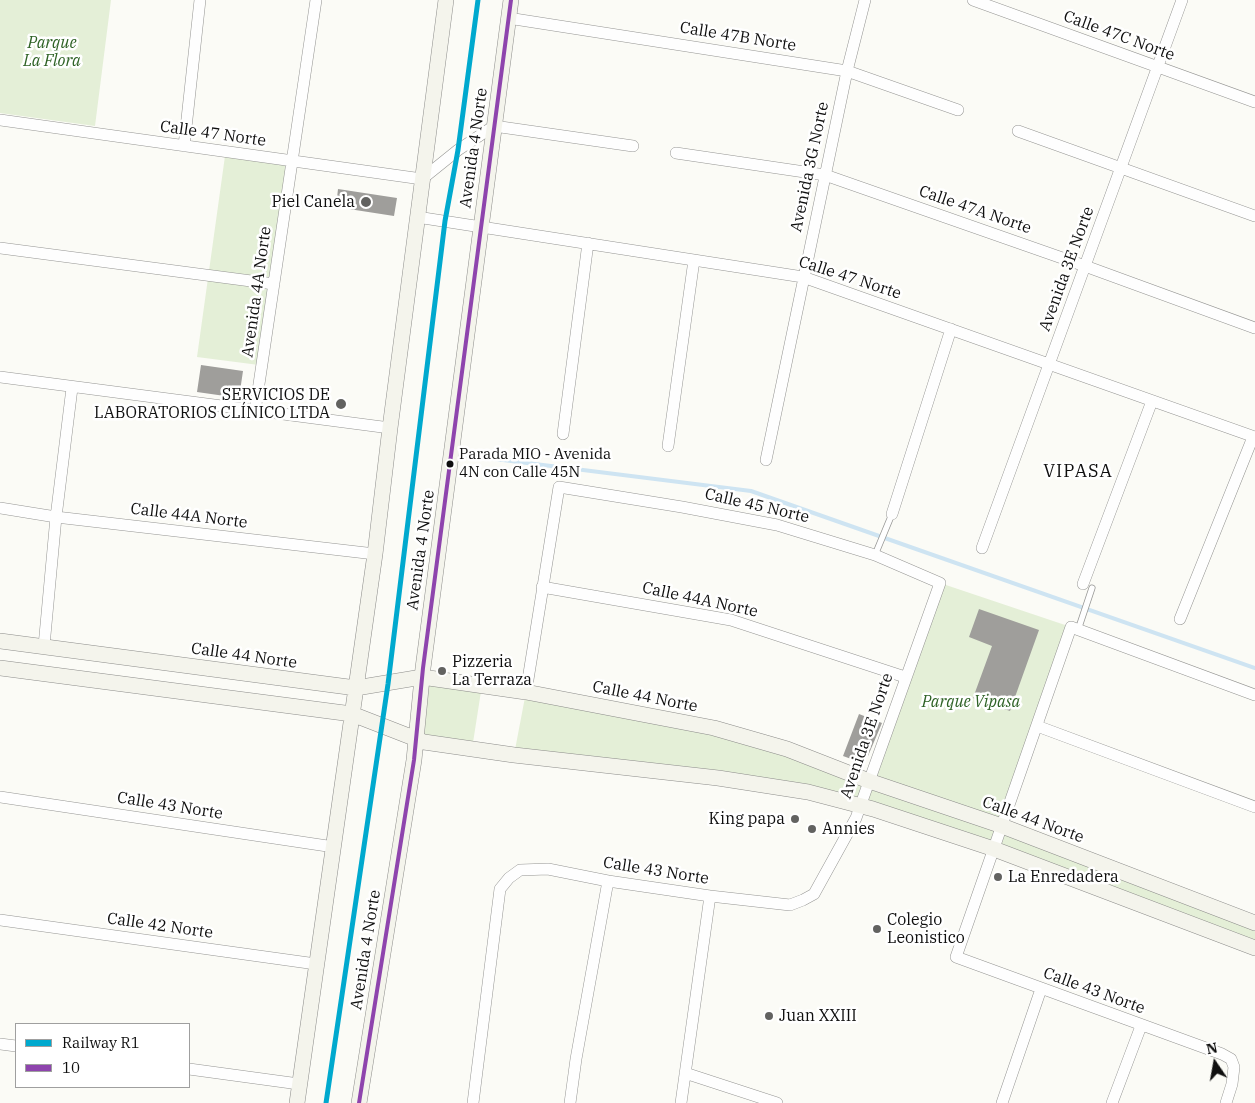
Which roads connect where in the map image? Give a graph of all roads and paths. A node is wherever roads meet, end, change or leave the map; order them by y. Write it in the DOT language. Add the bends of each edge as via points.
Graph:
graph roads {
  1 [pos="200,0"];
  2 [pos="316,0"];
  3 [pos="446,0"];
  4 [pos="511,0"];
  5 [pos="865,0"];
  6 [pos="973,0"];
  7 [pos="1182,0"];
  8 [pos="508,18"];
  9 [pos="1158,68"];
  10 [pos="847,71"];
  11 [pos="1255,102"];
  12 [pos="958,110"];
  13 [pos="0,120"];
  14 [pos="494,126"];
  15 [pos="1018,131"];
  16 [pos="184,146"];
  17 [pos="633,146"];
  18 [pos="676,153"];
  19 [pos="292,161"];
  20 [pos="1120,168"];
  21 [pos="825,175"];
  22 [pos="422,179"];
  23 [pos="1255,216"];
  24 [pos="417,217"];
  25 [pos="481,227"];
  26 [pos="588,243"];
  27 [pos="0,248"];
  28 [pos="694,260"];
  29 [pos="1085,266"];
  30 [pos="803,277"];
  31 [pos="274,284"];
  32 [pos="1255,328"];
  33 [pos="951,330"];
  34 [pos="1050,365"];
  35 [pos="0,377"];
  36 [pos="72,388"];
  37 [pos="1152,401"];
  38 [pos="255,411"];
  39 [pos="390,428"];
  40 [pos="564,434"];
  41 [pos="1254,437"];
  42 [pos="668,446"];
  43 [pos="766,460"];
  44 [pos="0,508"];
  45 [pos="56,517"];
  46 [pos="890,518"];
  47 [pos="982,548"];
  48 [pos="375,554"];
  49 [pos="876,555"];
  50 [pos="940,583"];
  51 [pos="1087,586"];
  52 [pos="542,587"];
  53 [pos="1180,619"];
  54 [pos="1075,629"];
  55 [pos="0,641"];
  56 [pos="44,646"];
  57 [pos="0,668"];
  58 [pos="422,677"];
  59 [pos="905,677"];
  60 [pos="356,688"];
  61 [pos="526,692"];
  62 [pos="1255,695"];
  63 [pos="352,714"];
  64 [pos="1037,726"];
  65 [pos="416,740"];
  66 [pos="869,781"];
  67 [pos="0,797"];
  68 [pos="860,805"];
  69 [pos="1255,807"];
  70 [pos="1002,826"];
  71 [pos="334,847"];
  72 [pos="994,849"];
  73 [pos="608,881"];
  74 [pos="814,894"];
  75 [pos="710,896"];
  76 [pos="0,920"];
  77 [pos="1255,922"];
  78 [pos="1255,948"];
  79 [pos="316,964"];
  80 [pos="1041,989"];
  81 [pos="1141,1026"];
  82 [pos="0,1044"];
  83 [pos="15,1046"];
  84 [pos="190,1069"];
  85 [pos="685,1073"];
  86 [pos="299,1084"];
  87 [pos="297,1103"];
  88 [pos="359,1103"];
  89 [pos="473,1103"];
  90 [pos="570,1103"];
  91 [pos="680,1103"];
  92 [pos="777,1103"];
  93 [pos="1002,1103"];
  94 [pos="1112,1103"];
  95 [pos="1226,1103"];
  1 -- 16 [label="street"];
  2 -- 19 [label="street, Avenida 4A Norte"];
  3 -- 22 [label="main road"];
  4 -- 8 [label="main road, Avenida 4 Norte"];
  5 -- 10 [label="street, Avenida 3G Norte"];
  6 -- 9 [label="street, Calle 47C Norte"];
  7 -- 9 [label="street, Avenida 3E Norte"];
  8 -- 10 [label="street, Calle 47B Norte"];
  8 -- 14 [label="main road, Avenida 4 Norte"];
  9 -- 11 [label="street, Calle 47C Norte"];
  9 -- 20 [label="street, Avenida 3E Norte"];
  10 -- 12 [label="street, Calle 47B Norte"];
  10 -- 21 [label="street, Avenida 3G Norte"];
  13 -- 16 [label="street, Calle 47 Norte"];
  14 -- 17 [label="street"];
  14 -- 22 [label="street"];
  14 -- 25 [label="main road, Avenida 4 Norte"];
  15 -- 20 [label="street"];
  16 -- 19 [label="street, Calle 47 Norte"];
  18 -- 21 [label="street, Calle 47A Norte"];
  19 -- 22 [label="street, Calle 47 Norte"];
  19 -- 31 [label="street, Avenida 4A Norte"];
  20 -- 23 [label="street"];
  20 -- 29 [label="street, Avenida 3E Norte"];
  21 -- 29 [label="street, Calle 47A Norte"];
  21 -- 30 [label="street, Avenida 3G Norte"];
  22 -- 24 [label="main road"];
  24 -- 25 [label="street, Calle 47 Norte"];
  24 -- 39 [label="main road"];
  25 -- 26 [label="street, Calle 47 Norte"];
  25 -- 58 [label="main road, Avenida 4 Norte"];
  26 -- 28 [label="street, Calle 47 Norte"];
  26 -- 40 [label="street"];
  27 -- 31 [label="street"];
  28 -- 30 [label="street, Calle 47 Norte"];
  28 -- 42 [label="street"];
  29 -- 32 [label="street, Calle 47A Norte"];
  29 -- 34 [label="street, Avenida 3E Norte"];
  30 -- 33 [label="street, Calle 47 Norte"];
  30 -- 43 [label="street, Avenida 3G Norte"];
  31 -- 38 [label="street, Avenida 4A Norte"];
  33 -- 34 [label="street, Calle 47 Norte"];
  33 -- 46 [label="street"];
  34 -- 37 [label="street, Calle 47 Norte"];
  34 -- 47 [label="street, Avenida 3E Norte"];
  35 -- 36 [label="street"];
  36 -- 38 [label="street"];
  36 -- 45 [label="street"];
  37 -- 41 [label="street, Calle 47 Norte"];
  37 -- 51 [label="street"];
  38 -- 39 [label="street"];
  39 -- 48 [label="main road"];
  41 -- 53 [label="street"];
  44 -- 45 [label="street, Calle 44A Norte"];
  45 -- 48 [label="street, Calle 44A Norte"];
  45 -- 56 [label="street"];
  46 -- 49 [label="lane"];
  48 -- 60 [label="main road"];
  49 -- 50 [label="street, Calle 45 Norte"];
  49 -- 52 [label="street, Calle 45 Norte" via="768,523 559,487"];
  50 -- 59 [label="street, Avenida 3E Norte"];
  51 -- 54 [label="lane" via="1086,602"];
  52 -- 59 [label="street, Calle 44A Norte" via="731,620"];
  52 -- 61 [label="street"];
  54 -- 62 [label="street"];
  54 -- 64 [label="street"];
  55 -- 56 [label="main road, Calle 44 Norte"];
  56 -- 60 [label="main road, Calle 44 Norte"];
  57 -- 63 [label="main road"];
  58 -- 60 [label="main road, Calle 44 Norte"];
  58 -- 61 [label="main road, Calle 44 Norte"];
  58 -- 65 [label="main road, Avenida 4 Norte"];
  59 -- 66 [label="street, Avenida 3E Norte"];
  60 -- 63 [label="main road"];
  61 -- 66 [label="main road, Calle 44 Norte" via="714,728 787,749"];
  63 -- 65 [label="main road"];
  63 -- 71 [label="main road"];
  64 -- 69 [label="street"];
  64 -- 70 [label="street"];
  65 -- 68 [label="main road" via="514,755 718,778 808,792"];
  65 -- 88 [label="main road, Avenida 4 Norte"];
  66 -- 68 [label="street, Avenida 3E Norte"];
  66 -- 70 [label="main road, Calle 44 Norte"];
  67 -- 71 [label="street, Calle 43 Norte"];
  68 -- 72 [label="main road"];
  68 -- 74 [label="street, Avenida 3E Norte"];
  70 -- 72 [label="street"];
  70 -- 77 [label="main road, Calle 44 Norte"];
  71 -- 79 [label="main road"];
  72 -- 78 [label="main road"];
  72 -- 80 [label="street, Calle 43 Norte" via="956,957"];
  73 -- 75 [label="street, Calle 43 Norte"];
  73 -- 89 [label="street, Calle 43 Norte" via="548,868 520,870 500,889"];
  73 -- 90 [label="street"];
  74 -- 75 [label="street, Calle 43 Norte" via="790,905"];
  75 -- 85 [label="street"];
  76 -- 79 [label="street, Calle 42 Norte"];
  79 -- 86 [label="main road"];
  80 -- 81 [label="street, Calle 43 Norte"];
  80 -- 93 [label="street"];
  81 -- 94 [label="street"];
  81 -- 95 [label="street, Calle 43 Norte" via="1231,1060 1234,1066 1232,1084"];
  82 -- 83 [label="street"];
  84 -- 86 [label="street"];
  85 -- 91 [label="street"];
  85 -- 92 [label="street"];
  86 -- 87 [label="main road"];
}
